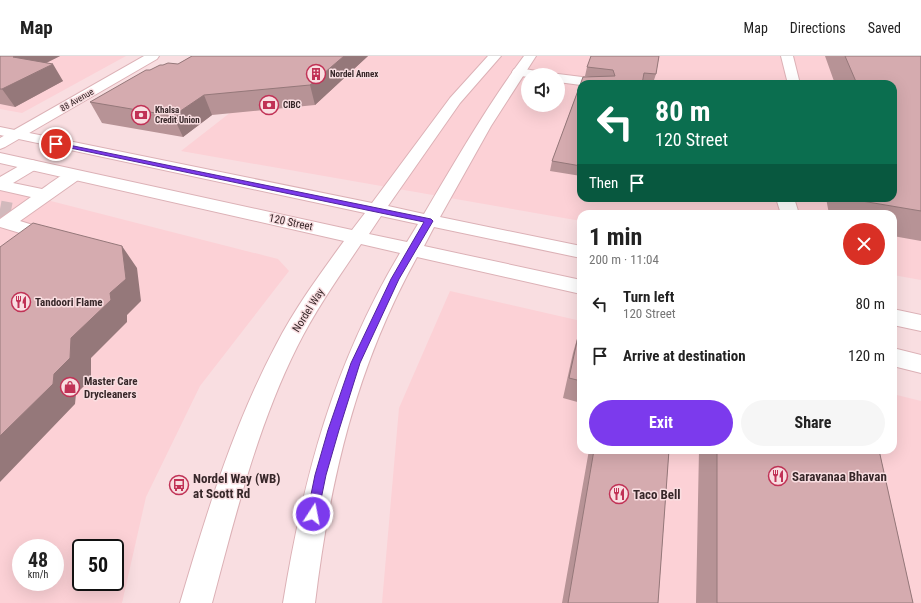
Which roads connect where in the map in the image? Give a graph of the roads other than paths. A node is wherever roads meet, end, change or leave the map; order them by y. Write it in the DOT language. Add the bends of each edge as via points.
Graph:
graph roads {
  1 [pos="153,56"];
  2 [pos="495,56"];
  3 [pos="530,56"];
  4 [pos="787,56"];
  5 [pos="518,72"];
  6 [pos="521,72"];
  7 [pos="565,79"];
  8 [pos="577,80"];
  9 [pos="793,80"];
  10 [pos="0,131"];
  11 [pos="17,135"];
  12 [pos="0,144"];
  13 [pos="0,158"];
  14 [pos="32,165"];
  15 [pos="76,175"];
  16 [pos="0,184"];
  17 [pos="45,195"];
  18 [pos="376,210"];
  19 [pos="9,218"];
  20 [pos="429,221"];
  21 [pos="30,230"];
  22 [pos="358,237"];
  23 [pos="412,250"];
  24 [pos="577,251"];
  25 [pos="577,286"];
  26 [pos="897,318"];
  27 [pos="921,323"];
  28 [pos="897,358"];
  29 [pos="921,364"];
  30 [pos="196,603"];
  31 [pos="299,603"];
  1 -- 11 [label="main road, 88 Avenue"];
  2 -- 18 [label="main road, Nordel Way" via="460,93"];
  3 -- 5 [label="main road"];
  4 -- 9 [label="main road"];
  5 -- 6 [label="main road"];
  5 -- 20 [label="main road"];
  7 -- 8 [label="main road"];
  10 -- 11 [label="main road"];
  11 -- 12 [label="main road, 88 Avenue"];
  11 -- 18 [label="main road"];
  13 -- 14 [label="main road, 120 Street"];
  14 -- 15 [label="main road, 120 Street"];
  14 -- 16 [label="main road"];
  15 -- 17 [label="main road"];
  15 -- 22 [label="main road, 120 Street"];
  16 -- 17 [label="main road"];
  17 -- 19 [label="main road"];
  18 -- 20 [label="main road"];
  18 -- 22 [label="main road, Nordel Way"];
  19 -- 21 [label="main road"];
  20 -- 23 [label="main road"];
  20 -- 24 [label="main road"];
  22 -- 23 [label="main road, 120 Street"];
  22 -- 30 [label="main road, Nordel Way" via="323,286 285,349 236,468"];
  23 -- 25 [label="main road, 120 Street"];
  23 -- 31 [label="main road" via="373,323 338,416 319,482"];
  26 -- 27 [label="main road"];
  28 -- 29 [label="main road"];
}
